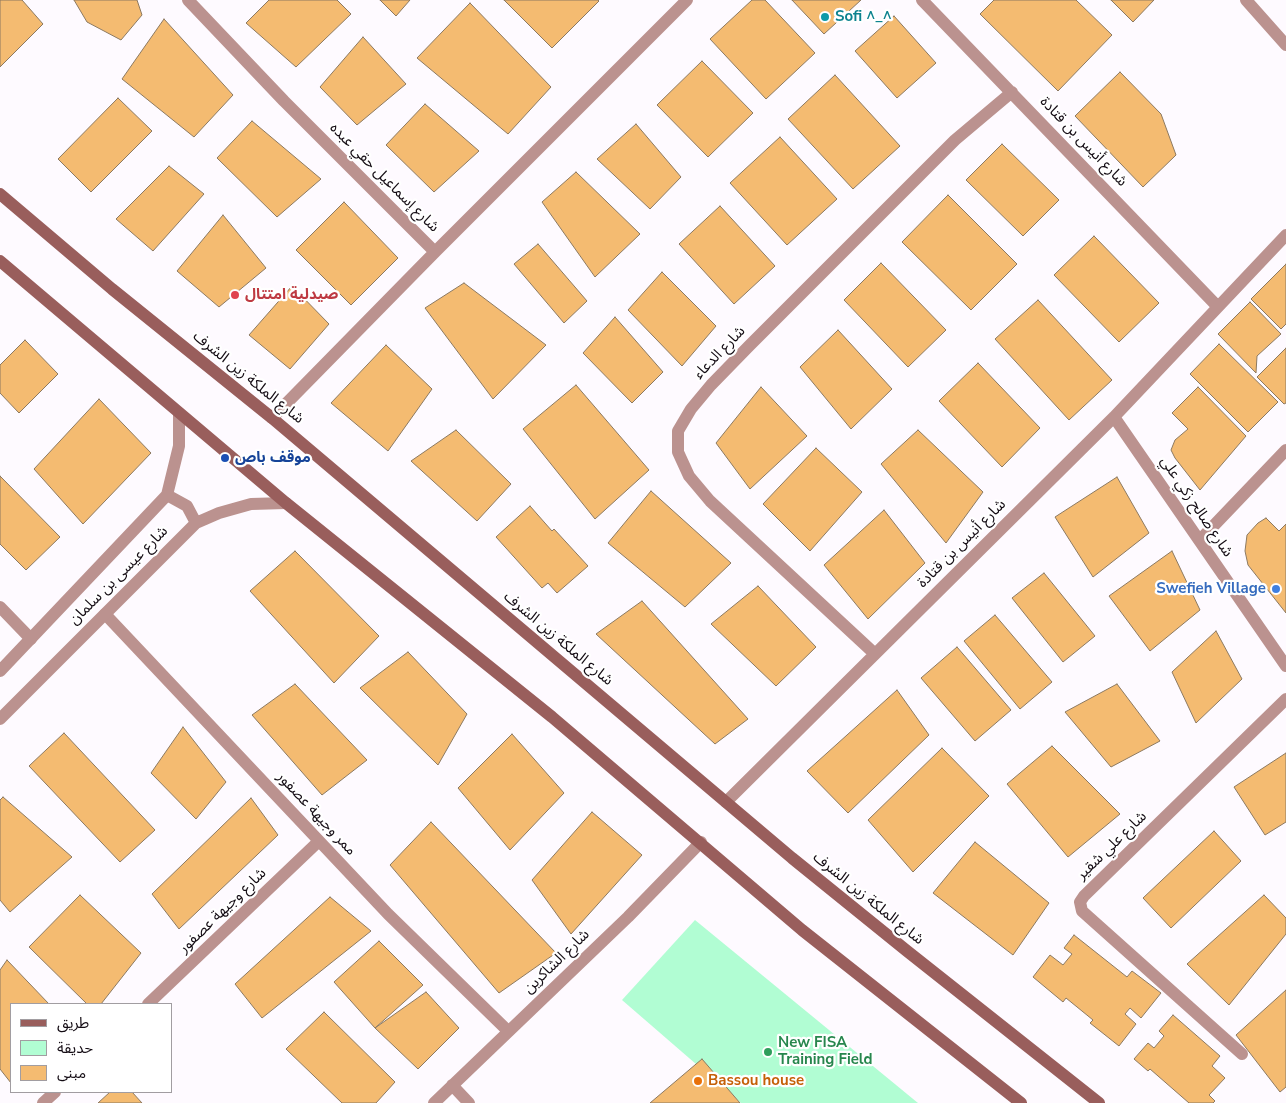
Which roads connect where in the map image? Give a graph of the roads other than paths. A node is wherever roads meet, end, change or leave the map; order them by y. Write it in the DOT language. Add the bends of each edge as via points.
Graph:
graph roads {
  1 [pos="687,0"];
  2 [pos="922,0"];
  3 [pos="1246,0"];
  4 [pos="196,2"];
  5 [pos="1286,45"];
  6 [pos="1012,92"];
  7 [pos="0,194"];
  8 [pos="1286,235"];
  9 [pos="435,252"];
  10 [pos="0,261"];
  11 [pos="1218,307"];
  12 [pos="180,413"];
  13 [pos="1114,416"];
  14 [pos="272,418"];
  15 [pos="1286,450"];
  16 [pos="167,495"];
  17 [pos="286,503"];
  18 [pos="196,523"];
  19 [pos="1200,540"];
  20 [pos="0,607"];
  21 [pos="105,614"];
  22 [pos="31,639"];
  23 [pos="874,654"];
  24 [pos="1286,666"];
  25 [pos="0,671"];
  26 [pos="1286,699"];
  27 [pos="0,719"];
  28 [pos="726,802"];
  29 [pos="319,842"];
  30 [pos="701,842"];
  31 [pos="149,1003"];
  32 [pos="508,1031"];
  33 [pos="1242,1054"];
  34 [pos="452,1085"];
  35 [pos="54,1093"];
  36 [pos="43,1103"];
  37 [pos="434,1103"];
  38 [pos="470,1103"];
  39 [pos="1021,1103"];
  40 [pos="1099,1103"];
  1 -- 9 [label="street, شارع إسماعيل حقي عبده"];
  2 -- 6 [label="street, شارع أنيس بن قتادة"];
  3 -- 5 [label="street"];
  4 -- 9 [label="street, شارع إسماعيل حقي عبده" via="284,101"];
  6 -- 11 [label="street, شارع أنيس بن قتادة"];
  6 -- 23 [label="street, شارع الدعاء" via="955,140 748,346 691,409 678,431 678,452 689,476 710,501"];
  7 -- 14 [label="main road, شارع الملكة زين الشرف"];
  8 -- 11 [label="street, شارع أنيس بن قتادة"];
  9 -- 14 [label="street"];
  10 -- 12 [label="main road"];
  11 -- 13 [label="street, شارع أنيس بن قتادة"];
  12 -- 16 [label="street, شارع عيسى بن سلمان" via="179,446"];
  12 -- 17 [label="main road"];
  13 -- 19 [label="street, شارع صالح زكي علي"];
  13 -- 23 [label="street, شارع أنيس بن قتادة"];
  14 -- 28 [label="main road, شارع الملكة زين الشرف"];
  15 -- 19 [label="street"];
  16 -- 18 [label="street" via="187,506"];
  16 -- 22 [label="street, شارع عيسى بن سلمان"];
  17 -- 18 [label="street, شارع عيسى بن سلمان" via="251,504"];
  17 -- 30 [label="main road" via="552,717"];
  18 -- 21 [label="street, شارع عيسى بن سلمان"];
  19 -- 24 [label="street, شارع صالح زكي علي"];
  20 -- 22 [label="street"];
  21 -- 27 [label="street, شارع عيسى بن سلمان"];
  21 -- 29 [label="street, ممر وجيهة عصفور"];
  22 -- 25 [label="street, شارع عيسى بن سلمان"];
  23 -- 28 [label="street, شارع أنيس بن قتادة"];
  26 -- 33 [label="street, شارع علي شقير" via="1080,902 1082,911"];
  28 -- 40 [label="main road, شارع الملكة زين الشرف" via="864,917"];
  29 -- 31 [label="street, شارع وجيهة عصفور"];
  29 -- 32 [label="street, ممر وجيهة عصفور"];
  30 -- 32 [label="street, شارع الشاكرين"];
  30 -- 39 [label="main road" via="802,930"];
  32 -- 34 [label="street, شارع الشاكرين"];
  34 -- 37 [label="street, شارع الشاكرين"];
  34 -- 38 [label="street"];
  35 -- 36 [label="street"];
}
